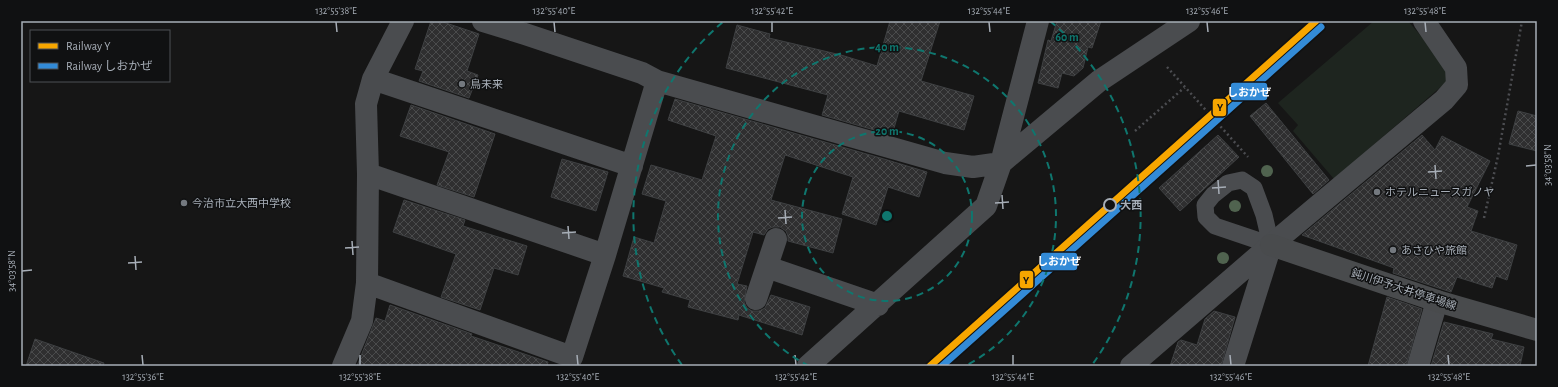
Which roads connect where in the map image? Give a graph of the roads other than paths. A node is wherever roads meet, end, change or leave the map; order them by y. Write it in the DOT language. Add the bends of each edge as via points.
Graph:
graph roads {
  1 [pos="403,21"];
  2 [pos="483,21"];
  3 [pos="1038,21"];
  4 [pos="1189,21"];
  5 [pos="1424,21"];
  6 [pos="528,27"];
  7 [pos="373,79"];
  8 [pos="657,81"];
  9 [pos="1001,163"];
  10 [pos="632,166"];
  11 [pos="368,174"];
  12 [pos="776,239"];
  13 [pos="1271,245"];
  14 [pos="605,254"];
  15 [pos="767,267"];
  16 [pos="367,283"];
  17 [pos="756,299"];
  18 [pos="1436,301"];
  19 [pos="878,305"];
  20 [pos="1537,330"];
  21 [pos="343,366"];
  22 [pos="808,366"];
  23 [pos="1131,366"];
  24 [pos="1233,366"];
  25 [pos="1418,366"];
  1 -- 7 [label="street"];
  2 -- 6 [label="street"];
  3 -- 9 [label="street"];
  4 -- 9 [label="street" via="1099,81"];
  5 -- 13 [label="street" via="1456,68 1457,85 1444,100"];
  6 -- 8 [label="street"];
  7 -- 10 [label="street"];
  7 -- 11 [label="street" via="366,104"];
  8 -- 9 [label="street" via="945,163 973,167"];
  8 -- 10 [label="street"];
  9 -- 19 [label="street" via="986,206"];
  10 -- 14 [label="street"];
  11 -- 14 [label="street"];
  11 -- 16 [label="street"];
  12 -- 15 [label="street"];
  13 -- 18 [label="main road, 鈍川伊予大井停車場線"];
  13 -- 23 [label="street"];
  13 -- 24 [label="street"];
  14 -- 16 [label="street" via="572,357"];
  15 -- 17 [label="street"];
  15 -- 19 [label="street"];
  16 -- 21 [label="street" via="362,321"];
  18 -- 20 [label="main road, 鈍川伊予大井停車場線"];
  18 -- 25 [label="street"];
  19 -- 22 [label="street"];
}
